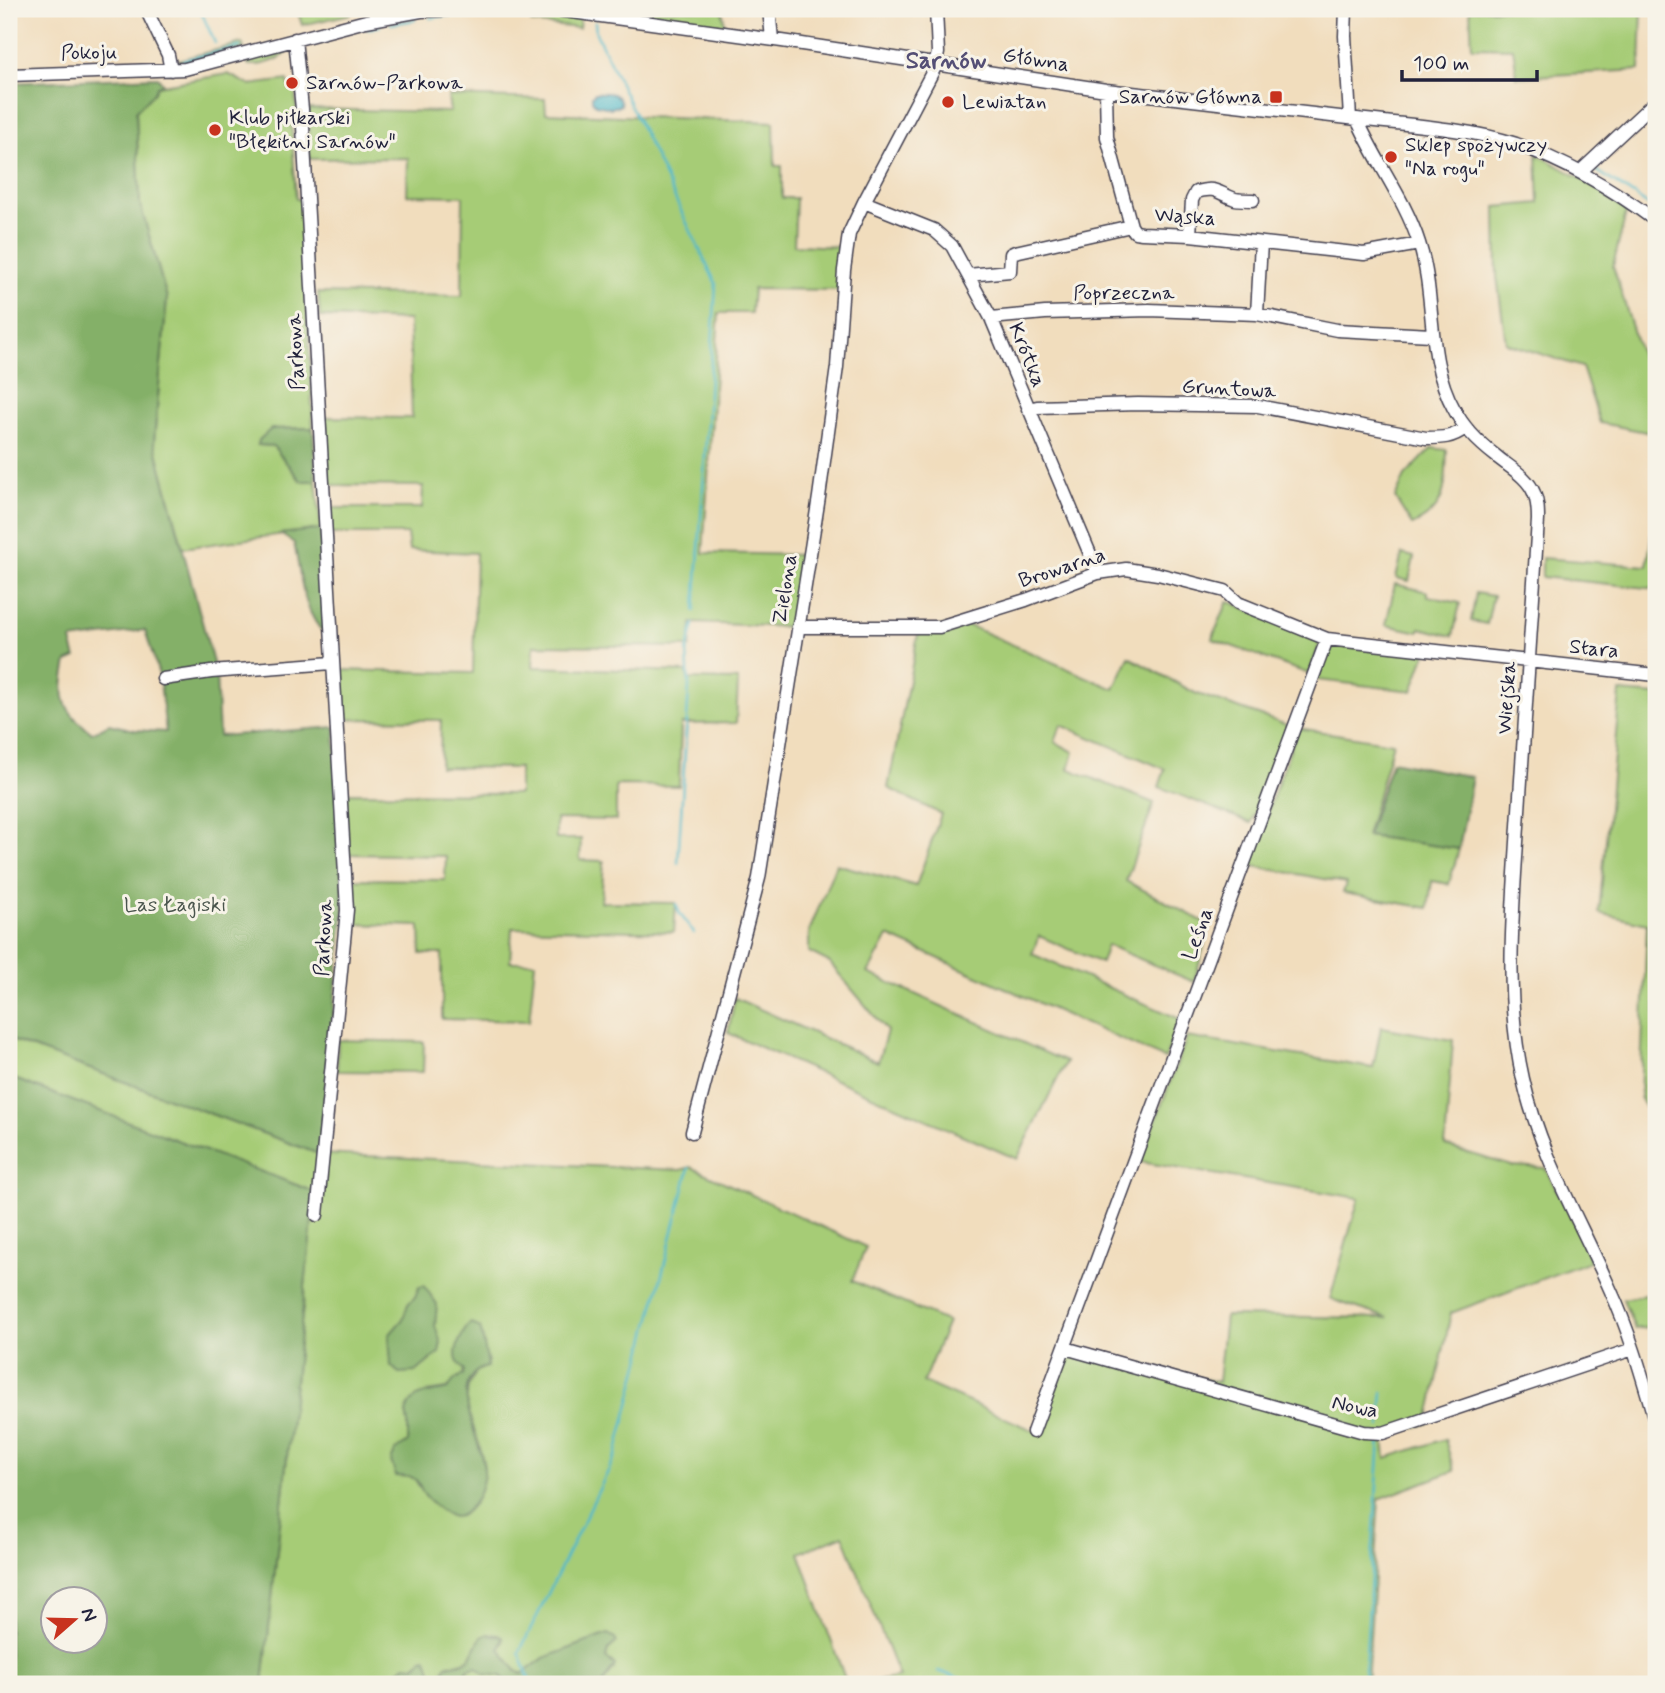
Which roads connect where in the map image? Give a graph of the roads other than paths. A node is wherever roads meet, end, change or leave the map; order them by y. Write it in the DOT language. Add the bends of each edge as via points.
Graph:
graph roads {
  1 [pos="146,9"];
  2 [pos="459,9"];
  3 [pos="550,9"];
  4 [pos="769,9"];
  5 [pos="936,9"];
  6 [pos="1346,9"];
  7 [pos="295,39"];
  8 [pos="772,39"];
  9 [pos="936,63"];
  10 [pos="171,70"];
  11 [pos="9,75"];
  12 [pos="1106,90"];
  13 [pos="1656,101"];
  14 [pos="1353,119"];
  15 [pos="1581,172"];
  16 [pos="1253,200"];
  17 [pos="864,202"];
  18 [pos="1656,221"];
  19 [pos="1131,226"];
  20 [pos="1190,235"];
  21 [pos="1261,243"];
  22 [pos="1419,244"];
  23 [pos="968,275"];
  24 [pos="1257,314"];
  25 [pos="992,318"];
  26 [pos="1431,334"];
  27 [pos="1028,409"];
  28 [pos="1465,428"];
  29 [pos="1098,573"];
  30 [pos="798,627"];
  31 [pos="1327,639"];
  32 [pos="1528,661"];
  33 [pos="332,663"];
  34 [pos="1656,675"];
  35 [pos="163,679"];
  36 [pos="692,1132"];
  37 [pos="317,1215"];
  38 [pos="1065,1348"];
  39 [pos="1633,1349"];
  40 [pos="1656,1424"];
  41 [pos="1033,1432"];
  1 -- 10 [label="street"];
  2 -- 7 [label="street" via="385,17"];
  3 -- 8 [label="street, Główna"];
  4 -- 8 [label="street"];
  5 -- 9 [label="street"];
  6 -- 14 [label="street, Wiejska"];
  7 -- 10 [label="street"];
  7 -- 33 [label="street, Parkowa"];
  8 -- 9 [label="street, Główna"];
  9 -- 12 [label="street, Główna"];
  9 -- 17 [label="street, Zielona"];
  10 -- 11 [label="street, Pokoju"];
  12 -- 14 [label="street, Główna"];
  12 -- 19 [label="street" via="1107,136"];
  13 -- 15 [label="street"];
  14 -- 15 [label="street, Główna" via="1513,143"];
  14 -- 22 [label="street, Wiejska"];
  15 -- 18 [label="street, Główna"];
  16 -- 20 [label="street" via="1236,200 1210,188 1196,192"];
  17 -- 23 [label="street, Krótka" via="941,234"];
  17 -- 30 [label="street, Zielona" via="847,246 837,367"];
  19 -- 20 [label="street, Wąska" via="1135,232"];
  19 -- 23 [label="street, Wąska" via="1015,252 1010,271"];
  20 -- 21 [label="street, Wąska"];
  21 -- 22 [label="street, Wąska" via="1364,254"];
  21 -- 24 [label="street"];
  22 -- 26 [label="street, Wiejska"];
  23 -- 25 [label="street, Krótka"];
  24 -- 25 [label="street, Poprzeczna" via="1149,310"];
  24 -- 26 [label="street, Poprzeczna" via="1336,330"];
  25 -- 27 [label="street, Krótka"];
  26 -- 28 [label="street, Wiejska" via="1446,393"];
  27 -- 28 [label="street, Gruntowa" via="1250,405 1426,438 1444,438"];
  27 -- 29 [label="street, Krótka"];
  28 -- 32 [label="street, Wiejska" via="1525,480 1537,500"];
  29 -- 30 [label="street, Browarna" via="939,627"];
  29 -- 31 [label="street, Browarna" via="1141,570 1225,591 1238,603"];
  30 -- 36 [label="street, Zielona" via="759,878"];
  31 -- 32 [label="street"];
  31 -- 38 [label="street, Leśna"];
  32 -- 34 [label="street, Stara"];
  32 -- 39 [label="street, Wiejska" via="1512,962 1518,1056 1540,1139"];
  33 -- 35 [label="street"];
  33 -- 37 [label="street, Parkowa" via="347,910"];
  38 -- 39 [label="street, Nowa" via="1364,1432 1383,1433"];
  38 -- 41 [label="street, Leśna"];
  39 -- 40 [label="street, Wiejska"];
}
